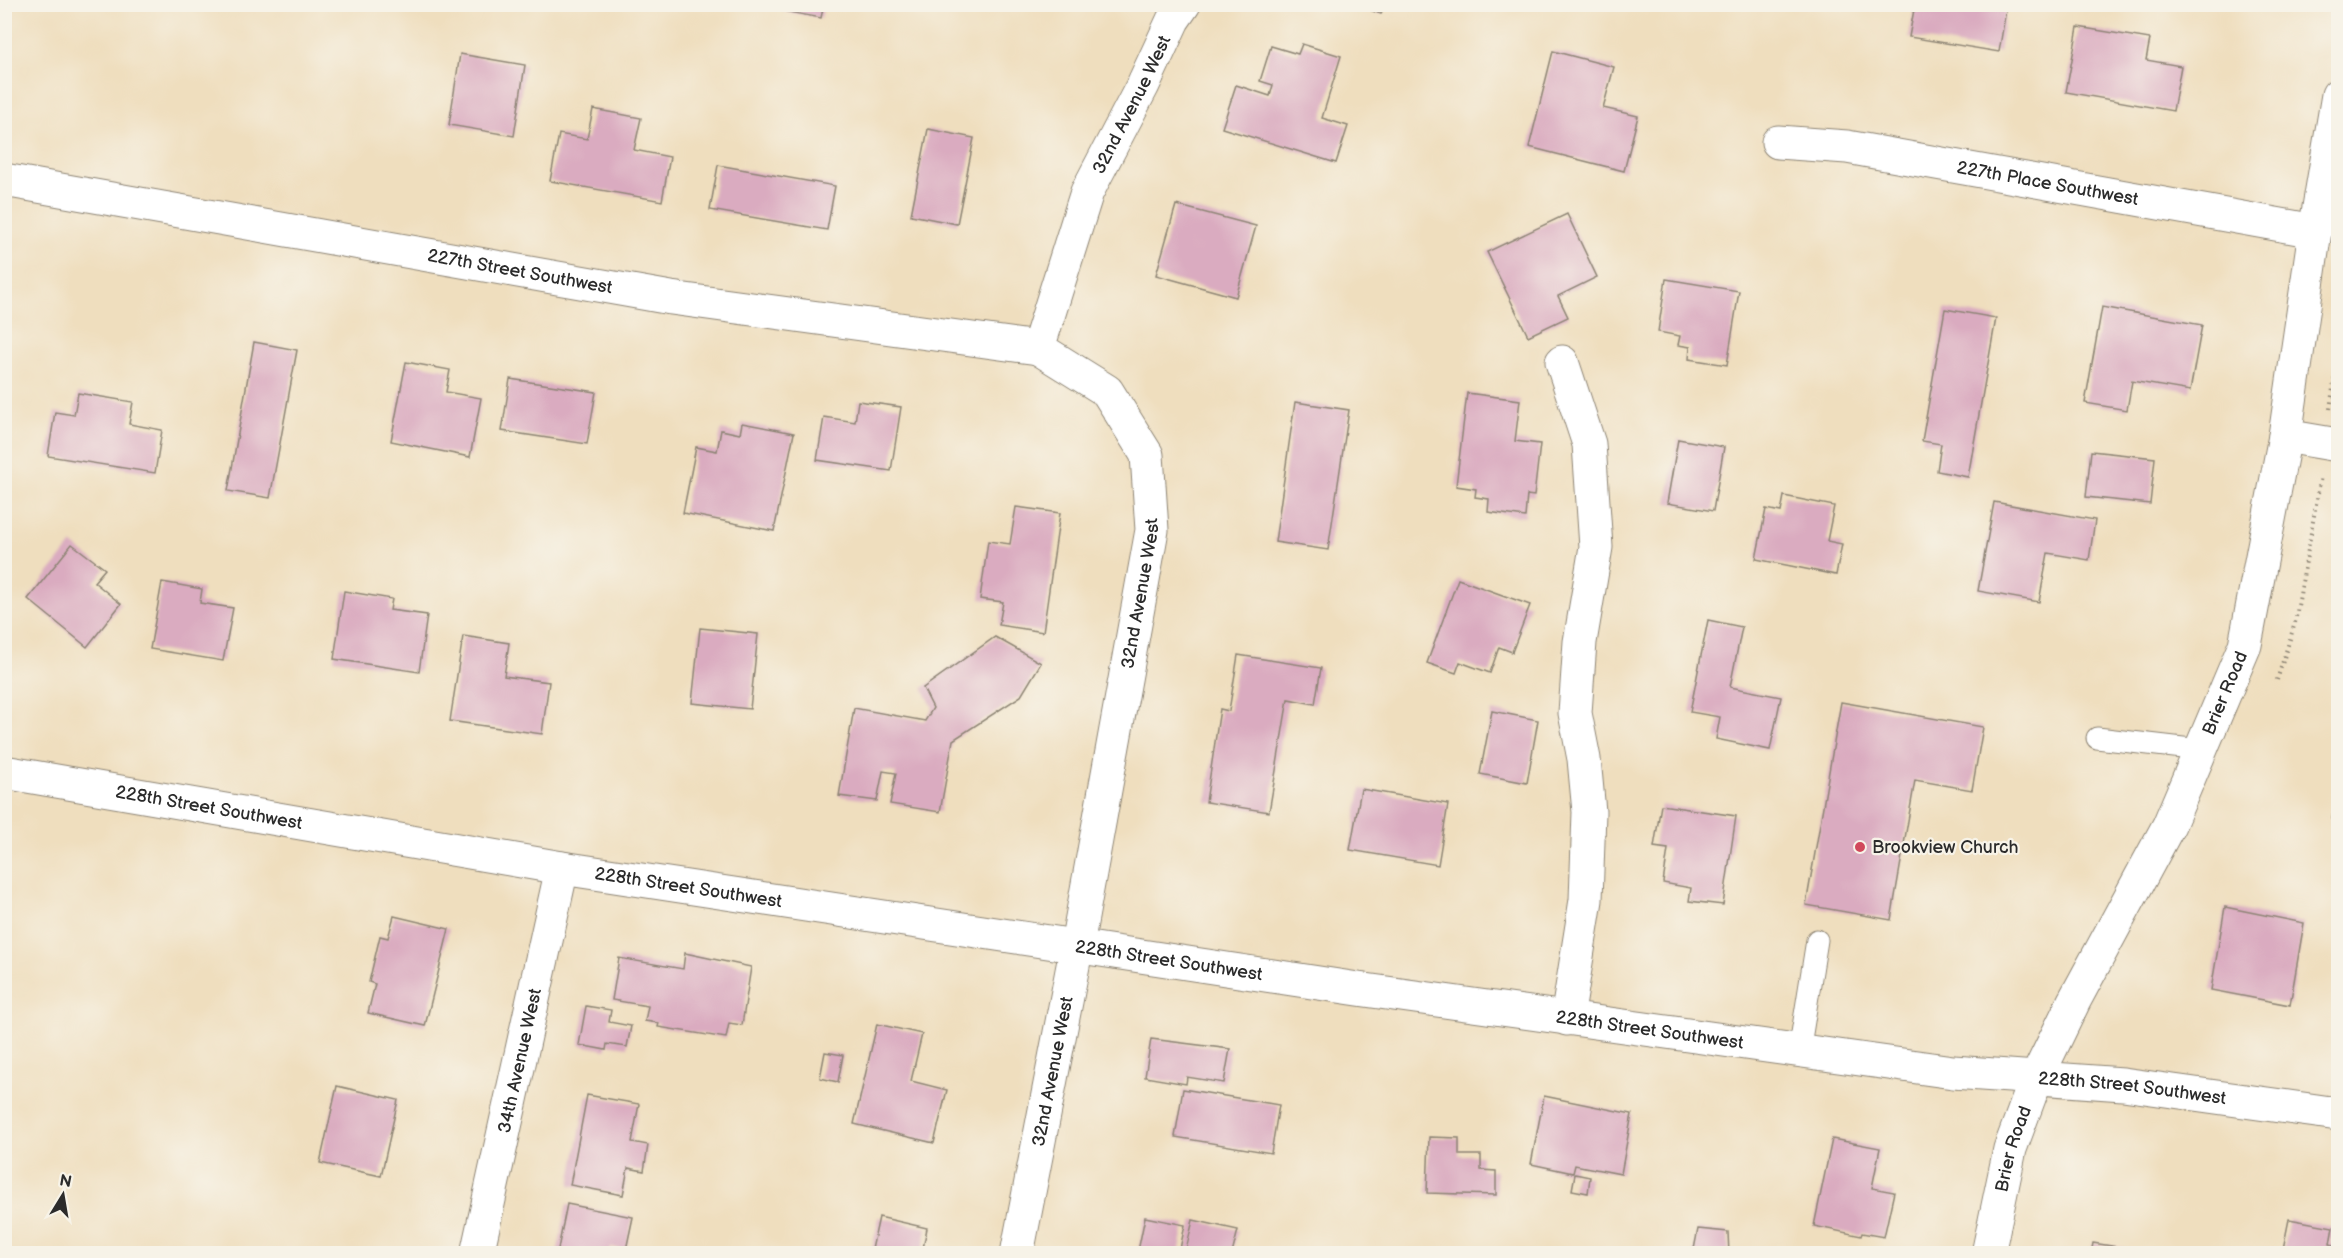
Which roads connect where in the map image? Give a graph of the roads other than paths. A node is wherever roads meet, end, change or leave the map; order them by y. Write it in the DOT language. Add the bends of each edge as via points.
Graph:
graph roads {
  1 [pos="1184,4"];
  2 [pos="2338,94"];
  3 [pos="1778,142"];
  4 [pos="4,180"];
  5 [pos="2315,231"];
  6 [pos="1038,348"];
  7 [pos="1562,362"];
  8 [pos="2285,436"];
  9 [pos="2332,444"];
  10 [pos="2097,738"];
  11 [pos="2200,750"];
  12 [pos="4,772"];
  13 [pos="562,868"];
  14 [pos="1817,940"];
  15 [pos="1077,945"];
  16 [pos="1567,1019"];
  17 [pos="1799,1052"];
  18 [pos="2036,1079"];
  19 [pos="2338,1114"];
  20 [pos="477,1254"];
  21 [pos="1017,1254"];
  22 [pos="1988,1254"];
  1 -- 6 [label="street, 32nd Avenue West" via="1087,192"];
  2 -- 5 [label="street, Brier Road"];
  3 -- 5 [label="street, 227th Place Southwest" via="1847,147"];
  4 -- 6 [label="street, 227th Street Southwest" via="671,298"];
  5 -- 8 [label="street, Brier Road"];
  6 -- 15 [label="street, 32nd Avenue West" via="1107,391 1147,455 1152,530"];
  7 -- 16 [label="street" via="1589,444 1596,547 1580,642 1575,712 1589,812 1586,900"];
  8 -- 9 [label="street"];
  8 -- 11 [label="street, Brier Road" via="2245,645"];
  10 -- 11 [label="lane"];
  11 -- 18 [label="street, Brier Road" via="2169,825"];
  12 -- 13 [label="street, 228th Street Southwest"];
  13 -- 15 [label="street, 228th Street Southwest"];
  13 -- 20 [label="street, 34th Avenue West"];
  14 -- 17 [label="lane"];
  15 -- 16 [label="street, 228th Street Southwest"];
  15 -- 21 [label="street, 32nd Avenue West"];
  16 -- 17 [label="street, 228th Street Southwest"];
  17 -- 18 [label="street, 228th Street Southwest"];
  18 -- 19 [label="street, 228th Street Southwest" via="2123,1084"];
  18 -- 22 [label="street, Brier Road" via="2010,1149"];
}
